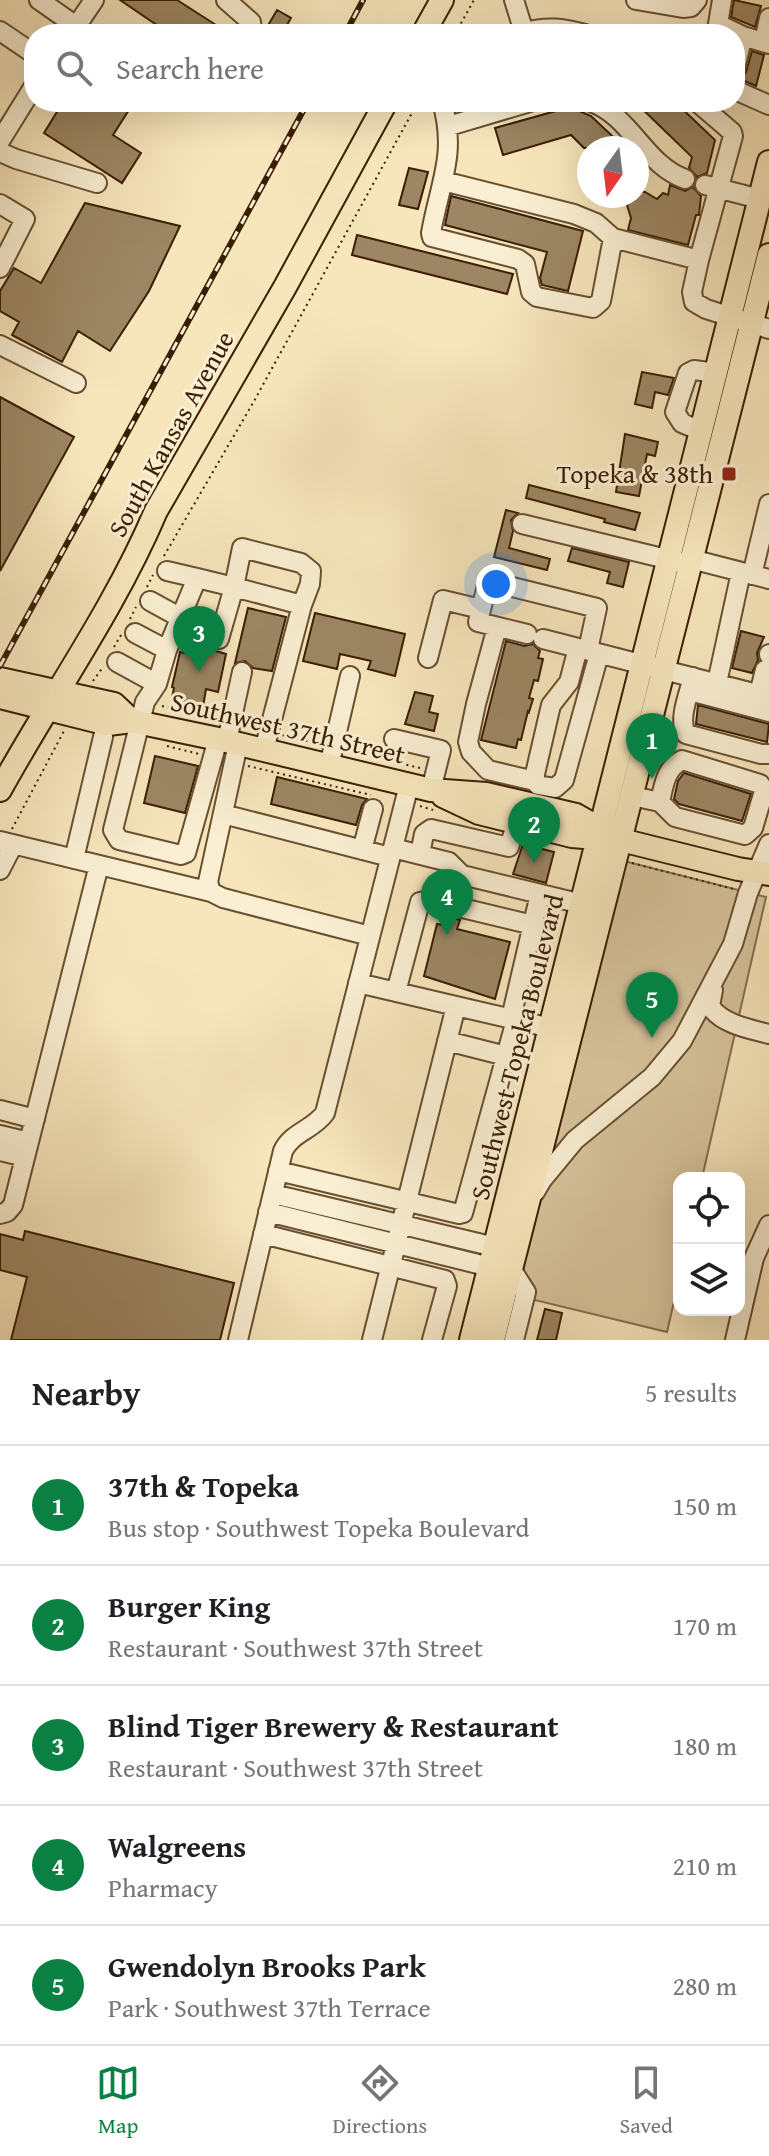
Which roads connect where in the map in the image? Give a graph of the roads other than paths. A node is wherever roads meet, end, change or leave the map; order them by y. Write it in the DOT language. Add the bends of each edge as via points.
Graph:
graph roads {
  1 [pos="39,0"];
  2 [pos="94,0"];
  3 [pos="226,0"];
  4 [pos="442,0"];
  5 [pos="514,0"];
  6 [pos="636,0"];
  7 [pos="697,0"];
  8 [pos="722,0"];
  9 [pos="769,18"];
  10 [pos="67,24"];
  11 [pos="78,24"];
  12 [pos="251,24"];
  13 [pos="429,24"];
  14 [pos="521,24"];
  15 [pos="718,24"];
  16 [pos="0,31"];
  17 [pos="745,37"];
  18 [pos="766,43"];
  19 [pos="24,47"];
  20 [pos="745,94"];
  21 [pos="24,102"];
  22 [pos="769,105"];
  23 [pos="381,112"];
  24 [pos="445,112"];
  25 [pos="496,112"];
  26 [pos="611,112"];
  27 [pos="709,112"];
  28 [pos="449,126"];
  29 [pos="0,141"];
  30 [pos="0,152"];
  31 [pos="769,162"];
  32 [pos="685,179"];
  33 [pos="443,181"];
  34 [pos="97,183"];
  35 [pos="712,187"];
  36 [pos="760,199"];
  37 [pos="0,204"];
  38 [pos="613,238"];
  39 [pos="769,255"];
  40 [pos="698,266"];
  41 [pos="0,268"];
  42 [pos="750,323"];
  43 [pos="0,345"];
  44 [pos="76,383"];
  45 [pos="769,504"];
  46 [pos="522,524"];
  47 [pos="683,561"];
  48 [pos="160,570"];
  49 [pos="754,575"];
  50 [pos="197,578"];
  51 [pos="234,587"];
  52 [pos="145,598"];
  53 [pos="302,605"];
  54 [pos="481,609"];
  55 [pos="179,624"];
  56 [pos="497,627"];
  57 [pos="135,633"];
  58 [pos="167,650"];
  59 [pos="588,651"];
  60 [pos="428,658"];
  61 [pos="768,660"];
  62 [pos="110,661"];
  63 [pos="653,667"];
  64 [pos="242,672"];
  65 [pos="350,676"];
  66 [pos="717,683"];
  67 [pos="157,684"];
  68 [pos="692,684"];
  69 [pos="8,690"];
  70 [pos="764,695"];
  71 [pos="54,700"];
  72 [pos="769,712"];
  73 [pos="135,722"];
  74 [pos="103,737"];
  75 [pos="394,739"];
  76 [pos="228,742"];
  77 [pos="644,748"];
  78 [pos="264,750"];
  79 [pos="769,754"];
  80 [pos="673,765"];
  81 [pos="329,766"];
  82 [pos="488,770"];
  83 [pos="535,781"];
  84 [pos="409,785"];
  85 [pos="0,790"];
  86 [pos="431,790"];
  87 [pos="766,791"];
  88 [pos="632,796"];
  89 [pos="660,802"];
  90 [pos="484,804"];
  91 [pos="373,809"];
  92 [pos="223,814"];
  93 [pos="517,822"];
  94 [pos="709,826"];
  95 [pos="607,836"];
  96 [pos="6,843"];
  97 [pos="769,844"];
  98 [pos="362,850"];
  99 [pos="392,852"];
  100 [pos="420,854"];
  101 [pos="74,859"];
  102 [pos="701,860"];
  103 [pos="99,865"];
  104 [pos="0,870"];
  105 [pos="763,872"];
  106 [pos="211,892"];
  107 [pos="540,894"];
  108 [pos="582,904"];
  109 [pos="533,925"];
  110 [pos="370,936"];
  111 [pos="715,980"];
  112 [pos="358,983"];
  113 [pos="396,992"];
  114 [pos="456,1006"];
  115 [pos="513,1019"];
  116 [pos="693,1024"];
  117 [pos="551,1028"];
  118 [pos="747,1028"];
  119 [pos="769,1034"];
  120 [pos="447,1041"];
  121 [pos="506,1056"];
  122 [pos="0,1110"];
  123 [pos="35,1119"];
  124 [pos="0,1135"];
  125 [pos="27,1149"];
  126 [pos="0,1151"];
  127 [pos="278,1171"];
  128 [pos="0,1175"];
  129 [pos="19,1180"];
  130 [pos="407,1201"];
  131 [pos="271,1203"];
  132 [pos="528,1205"];
  133 [pos="0,1214"];
  134 [pos="769,1225"];
  135 [pos="263,1234"];
  136 [pos="398,1234"];
  137 [pos="497,1261"];
  138 [pos="391,1265"];
  139 [pos="238,1340"];
  140 [pos="372,1340"];
  141 [pos="432,1340"];
  142 [pos="471,1340"];
  143 [pos="493,1340"];
  144 [pos="514,1340"];
  145 [pos="735,1340"];
  1 -- 10 [label="street"];
  2 -- 11 [label="street"];
  3 -- 12 [label="street"];
  4 -- 13 [label="main road"];
  5 -- 14 [label="street"];
  6 -- 7 [label="street" via="683,8"];
  8 -- 15 [label="street"];
  9 -- 18 [label="street"];
  16 -- 19 [label="street"];
  17 -- 18 [label="street"];
  20 -- 22 [label="street"];
  21 -- 29 [label="street"];
  23 -- 71 [label="main road, South Kansas Avenue"];
  24 -- 28 [label="street"];
  25 -- 28 [label="street"];
  26 -- 32 [label="street" via="670,174"];
  27 -- 35 [label="street" via="732,132"];
  28 -- 33 [label="street"];
  30 -- 34 [label="street"];
  31 -- 36 [label="main road, Southwest Topeka Boulevard"];
  33 -- 38 [label="street" via="574,214"];
  33 -- 38 [label="street" via="432,237 518,259 525,264 537,297 593,308 601,301"];
  35 -- 36 [label="street"];
  35 -- 40 [label="street"];
  36 -- 42 [label="main road, Southwest Topeka Boulevard"];
  37 -- 41 [label="street" via="25,219"];
  38 -- 40 [label="street"];
  39 -- 42 [label="main road, Southwest Topeka Boulevard"];
  40 -- 42 [label="street" via="694,302"];
  42 -- 47 [label="main road, Southwest Topeka Boulevard"];
  42 -- 47 [label="main road, Southwest Topeka Boulevard" via="716,373 701,431"];
  43 -- 44 [label="street"];
  45 -- 49 [label="street"];
  46 -- 47 [label="street"];
  47 -- 49 [label="street"];
  47 -- 63 [label="main road, Southwest Topeka Boulevard"];
  48 -- 50 [label="street"];
  49 -- 66 [label="street"];
  50 -- 51 [label="street"];
  50 -- 55 [label="street"];
  51 -- 53 [label="street"];
  51 -- 53 [label="street" via="242,548 301,563 311,571"];
  51 -- 55 [label="street" via="219,639"];
  52 -- 55 [label="street"];
  53 -- 78 [label="street"];
  54 -- 56 [label="street" via="478,622"];
  54 -- 59 [label="street" via="488,581 597,608"];
  54 -- 60 [label="street" via="443,600"];
  55 -- 58 [label="street"];
  56 -- 59 [label="street"];
  56 -- 82 [label="street" via="468,742"];
  57 -- 58 [label="street"];
  58 -- 67 [label="street"];
  59 -- 63 [label="street"];
  59 -- 83 [label="street" via="551,705"];
  59 -- 83 [label="street" via="564,780 555,788"];
  61 -- 70 [label="street"];
  62 -- 67 [label="street"];
  63 -- 68 [label="street"];
  63 -- 77 [label="main road, Southwest Topeka Boulevard"];
  63 -- 95 [label="main road, Southwest Topeka Boulevard"];
  64 -- 76 [label="street"];
  65 -- 81 [label="street"];
  66 -- 68 [label="street"];
  66 -- 70 [label="street"];
  67 -- 73 [label="street"];
  68 -- 72 [label="street"];
  68 -- 79 [label="street" via="683,724 686,734"];
  69 -- 71 [label="main road, Southwest 37th Street"];
  71 -- 73 [label="main road, Southwest 37th Street" via="108,724"];
  71 -- 73 [label="main road, Southwest 37th Street" via="85,697 114,704"];
  71 -- 85 [label="main road, South Kansas Avenue"];
  73 -- 76 [label="main road, Southwest 37th Street"];
  73 -- 76 [label="street" via="113,830 119,840 181,855 188,849"];
  74 -- 101 [label="street"];
  75 -- 86 [label="street" via="441,750"];
  76 -- 78 [label="main road, Southwest 37th Street"];
  76 -- 92 [label="street"];
  77 -- 80 [label="street"];
  77 -- 88 [label="main road, Southwest Topeka Boulevard"];
  78 -- 81 [label="main road, Southwest 37th Street"];
  80 -- 87 [label="street" via="682,760 760,784"];
  80 -- 89 [label="street"];
  81 -- 84 [label="main road, Southwest 37th Street"];
  82 -- 83 [label="street"];
  82 -- 90 [label="street"];
  84 -- 86 [label="main road, Southwest 37th Street"];
  84 -- 99 [label="street"];
  86 -- 90 [label="main road, Southwest 37th Street"];
  87 -- 94 [label="street" via="753,828 745,835"];
  88 -- 89 [label="street"];
  88 -- 95 [label="main road, Southwest Topeka Boulevard"];
  89 -- 94 [label="street" via="675,817"];
  90 -- 93 [label="main road, Southwest 37th Street"];
  90 -- 95 [label="main road, Southwest 37th Street" via="576,815"];
  91 -- 98 [label="street"];
  92 -- 98 [label="street"];
  92 -- 106 [label="street" via="208,882"];
  93 -- 95 [label="main road, Southwest 37th Street" via="572,836"];
  93 -- 100 [label="street" via="512,843 505,848 427,830"];
  94 -- 102 [label="street"];
  95 -- 102 [label="main road, Southwest 37th Street"];
  95 -- 108 [label="main road, Southwest Topeka Boulevard"];
  95 -- 132 [label="main road, Southwest Topeka Boulevard"];
  96 -- 101 [label="street"];
  96 -- 104 [label="street"];
  97 -- 105 [label="street"];
  98 -- 99 [label="street"];
  99 -- 100 [label="street"];
  99 -- 110 [label="street"];
  100 -- 107 [label="street" via="449,862 462,875"];
  101 -- 103 [label="street"];
  102 -- 105 [label="main road, Southwest 37th Street"];
  103 -- 106 [label="street"];
  103 -- 123 [label="street"];
  105 -- 111 [label="street"];
  106 -- 110 [label="street"];
  107 -- 108 [label="street"];
  107 -- 109 [label="street"];
  108 -- 117 [label="main road, Southwest Topeka Boulevard"];
  109 -- 113 [label="street" via="420,902"];
  109 -- 115 [label="street"];
  110 -- 112 [label="street"];
  111 -- 116 [label="street"];
  111 -- 118 [label="street" via="713,1012"];
  112 -- 113 [label="street"];
  112 -- 127 [label="street" via="325,1113 287,1142"];
  113 -- 114 [label="street"];
  114 -- 115 [label="street"];
  114 -- 120 [label="street"];
  115 -- 117 [label="street"];
  115 -- 121 [label="street"];
  116 -- 118 [label="street"];
  116 -- 132 [label="street" via="652,1077 575,1140"];
  117 -- 137 [label="main road, Southwest Topeka Boulevard"];
  118 -- 119 [label="street"];
  120 -- 121 [label="street"];
  120 -- 130 [label="street"];
  121 -- 130 [label="street" via="463,1213"];
  122 -- 123 [label="street"];
  123 -- 125 [label="street"];
  124 -- 125 [label="street"];
  125 -- 126 [label="street"];
  125 -- 129 [label="street"];
  127 -- 130 [label="street"];
  127 -- 131 [label="street"];
  128 -- 129 [label="street"];
  129 -- 133 [label="street" via="13,1205"];
  130 -- 136 [label="street"];
  131 -- 135 [label="street"];
  131 -- 136 [label="street"];
  132 -- 137 [label="main road, Southwest Topeka Boulevard"];
  134 -- 145 [label="street" via="754,1258"];
  135 -- 138 [label="street"];
  135 -- 139 [label="street"];
  136 -- 137 [label="street"];
  136 -- 138 [label="street"];
  137 -- 142 [label="main road, Southwest Topeka Boulevard"];
  137 -- 143 [label="main road, Southwest Topeka Boulevard"];
  137 -- 144 [label="street" via="526,1292"];
  138 -- 140 [label="street"];
  138 -- 141 [label="street" via="445,1280"];
}
